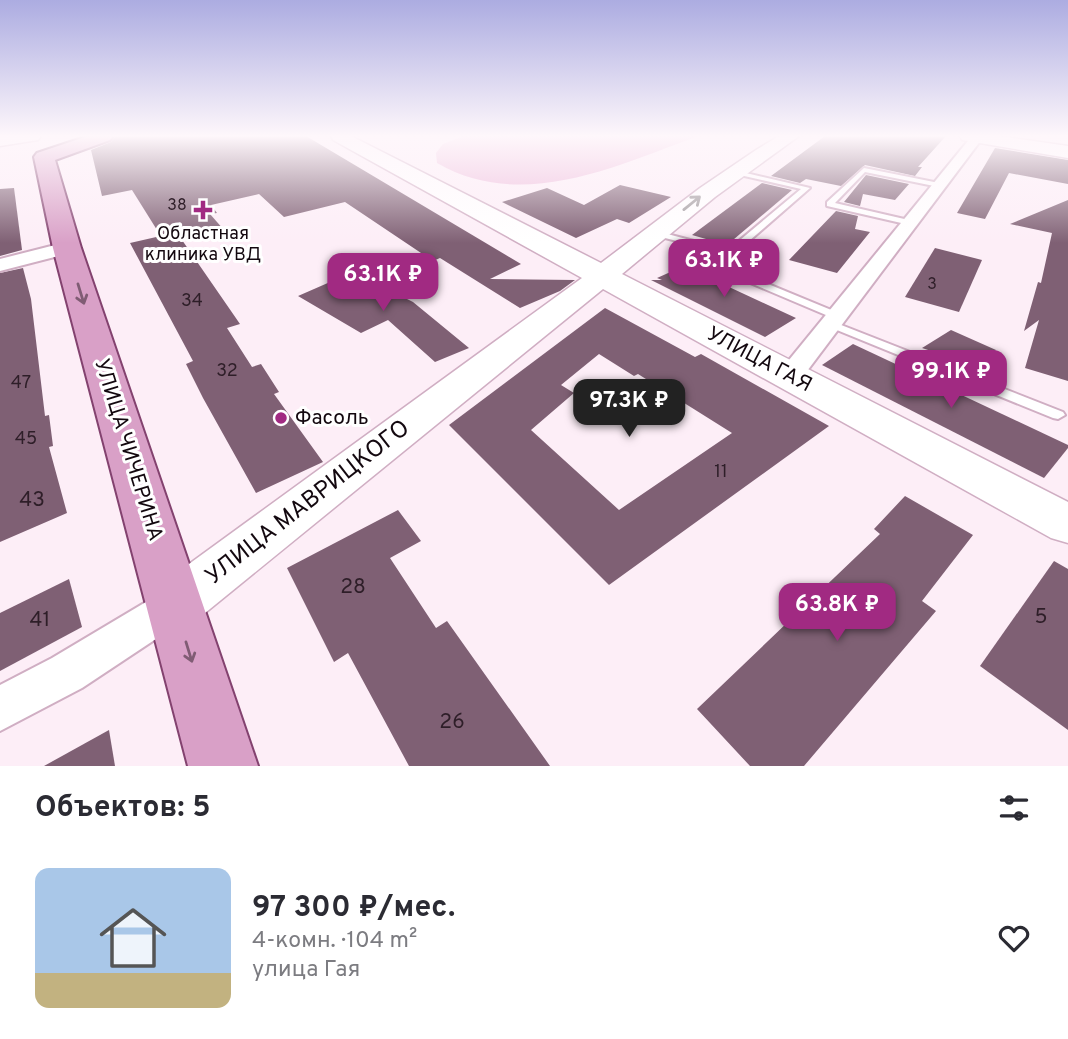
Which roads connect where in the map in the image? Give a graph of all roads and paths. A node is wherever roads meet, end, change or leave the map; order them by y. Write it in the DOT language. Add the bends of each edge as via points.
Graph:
graph roads {
  1 [pos="44,172"];
  2 [pos="405,172"];
  3 [pos="733,172"];
  4 [pos="862,172"];
  5 [pos="873,172"];
  6 [pos="948,172"];
  7 [pos="939,185"];
  8 [pos="909,223"];
  9 [pos="656,233"];
  10 [pos="67,248"];
  11 [pos="0,265"];
  12 [pos="601,277"];
  13 [pos="744,277"];
  14 [pos="834,320"];
  15 [pos="789,377"];
  16 [pos="1058,415"];
  17 [pos="1068,524"];
  18 [pos="175,605"];
  19 [pos="0,709"];
  20 [pos="223,766"];
  1 -- 10 [label="main road, УЛИЦА ЧИЧЕРИНА"];
  2 -- 12 [label="main road, УЛИЦА ГАЯ"];
  9 -- 3 [label="main road, УЛИЦА МАВРИЦКОГО, one-way"];
  3 -- 9 [label="lane" via="806,188 730,253"];
  4 -- 8 [label="lane" via="830,204"];
  5 -- 7 [label="lane"];
  6 -- 7 [label="street"];
  7 -- 8 [label="street"];
  8 -- 14 [label="street"];
  9 -- 12 [label="main road, УЛИЦА МАВРИЦКОГО"];
  10 -- 11 [label="street"];
  10 -- 18 [label="main road, УЛИЦА ЧИЧЕРИНА, one-way"];
  12 -- 15 [label="main road, УЛИЦА ГАЯ"];
  12 -- 18 [label="main road, УЛИЦА МАВРИЦКОГО"];
  13 -- 14 [label="lane"];
  14 -- 15 [label="street"];
  14 -- 16 [label="lane"];
  15 -- 17 [label="main road, УЛИЦА ГАЯ"];
  18 -- 19 [label="street, УЛИЦА МАВРИЦКОГО"];
  18 -- 20 [label="main road, УЛИЦА ЧИЧЕРИНА, one-way"];
}
